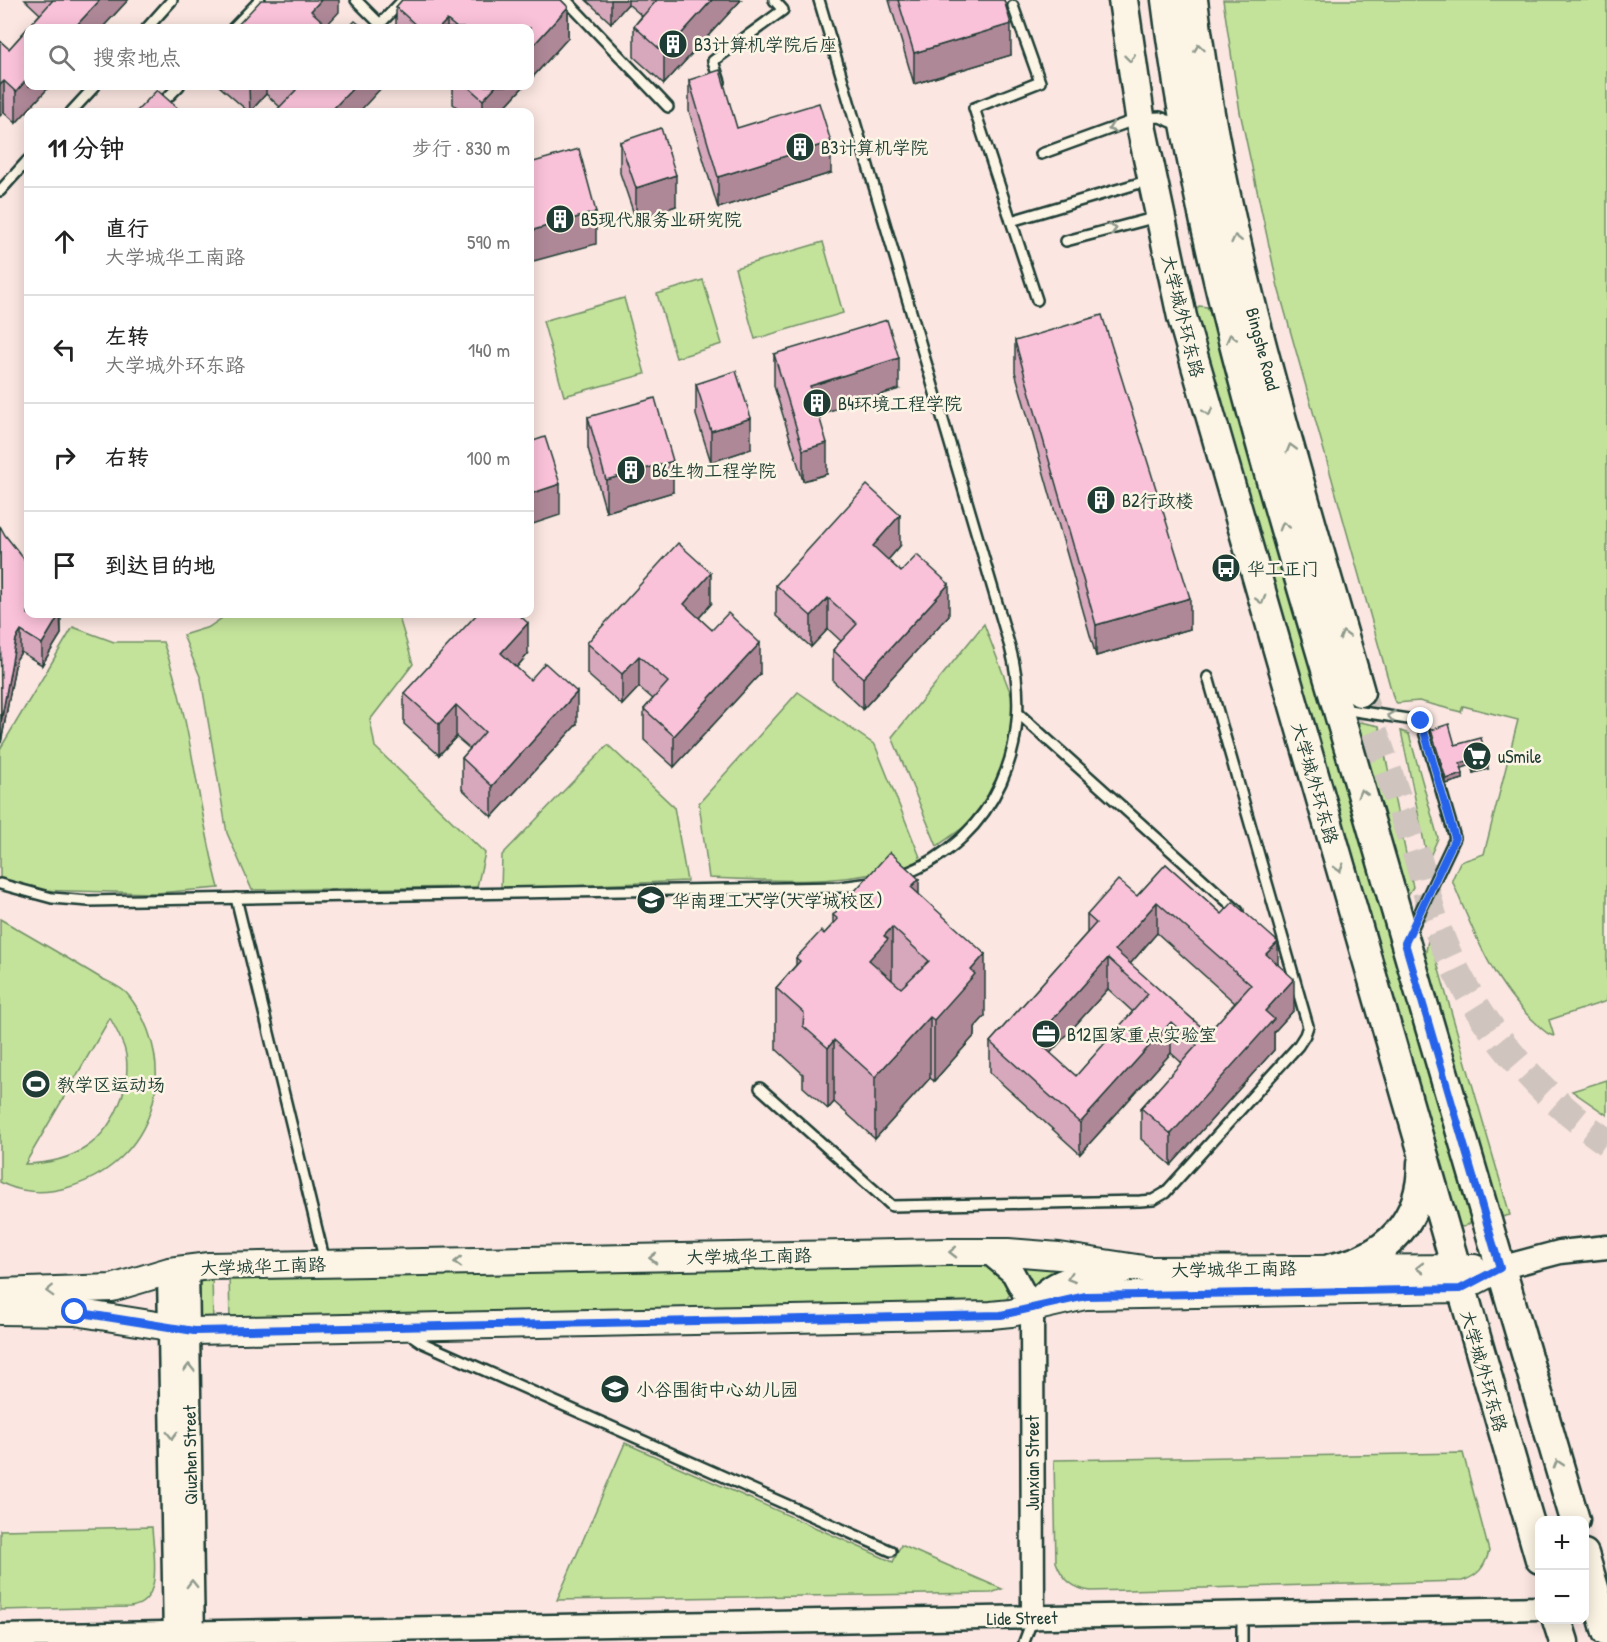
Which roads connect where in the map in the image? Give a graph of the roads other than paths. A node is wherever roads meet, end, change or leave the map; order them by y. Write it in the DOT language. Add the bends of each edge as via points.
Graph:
graph roads {
  1 [pos="172,0"];
  2 [pos="260,0"];
  3 [pos="356,0"];
  4 [pos="403,0"];
  5 [pos="566,0"];
  6 [pos="774,0"];
  7 [pos="819,0"];
  8 [pos="1123,0"];
  9 [pos="1128,0"];
  10 [pos="1158,0"];
  11 [pos="1166,0"];
  12 [pos="1193,0"];
  13 [pos="1013,6"];
  14 [pos="151,24"];
  15 [pos="237,24"];
  16 [pos="722,89"];
  17 [pos="91,90"];
  18 [pos="175,90"];
  19 [pos="166,99"];
  20 [pos="668,107"];
  21 [pos="75,108"];
  22 [pos="1140,118"];
  23 [pos="1186,130"];
  24 [pos="1041,154"];
  25 [pos="24,165"];
  26 [pos="1151,180"];
  27 [pos="0,192"];
  28 [pos="1159,217"];
  29 [pos="1011,221"];
  30 [pos="1066,241"];
  31 [pos="1220,294"];
  32 [pos="1037,300"];
  33 [pos="1179,306"];
  34 [pos="1208,677"];
  35 [pos="1360,692"];
  36 [pos="1337,708"];
  37 [pos="1019,714"];
  38 [pos="0,884"];
  39 [pos="236,898"];
  40 [pos="1246,919"];
  41 [pos="1272,942"];
  42 [pos="1405,943"];
  43 [pos="1290,958"];
  44 [pos="760,1088"];
  45 [pos="1422,1152"];
  46 [pos="1607,1247"];
  47 [pos="988,1252"];
  48 [pos="325,1264"];
  49 [pos="1332,1268"];
  50 [pos="1500,1268"];
  51 [pos="178,1270"];
  52 [pos="1150,1270"];
  53 [pos="1457,1278"];
  54 [pos="0,1292"];
  55 [pos="1032,1308"];
  56 [pos="0,1311"];
  57 [pos="404,1326"];
  58 [pos="179,1329"];
  59 [pos="1574,1516"];
  60 [pos="1535,1545"];
  61 [pos="891,1551"];
  62 [pos="1589,1570"];
  63 [pos="1535,1608"];
  64 [pos="1242,1614"];
  65 [pos="1033,1618"];
  66 [pos="1558,1624"];
  67 [pos="1607,1632"];
  68 [pos="0,1636"];
  69 [pos="184,1638"];
  70 [pos="1024,1642"];
  71 [pos="1242,1642"];
  72 [pos="1564,1642"];
  1 -- 14 [label="lane"];
  2 -- 15 [label="lane"];
  3 -- 4 [label="lane" via="380,24"];
  5 -- 20 [label="lane"];
  6 -- 16 [label="lane" via="783,10 713,61"];
  7 -- 37 [label="lane" via="1010,647"];
  8 -- 22 [label="main road, 大学城外环东路, one-way"];
  9 -- 10 [label="main road" via="1146,6"];
  11 -- 23 [label="main road"];
  35 -- 12 [label="main road, Bingshe Road, one-way" via="1249,296 1214,141"];
  13 -- 29 [label="lane" via="1040,82 974,108"];
  17 -- 21 [label="lane"];
  18 -- 19 [label="lane"];
  22 -- 23 [label="lane" via="1160,117"];
  22 -- 24 [label="lane, one-way"];
  22 -- 26 [label="main road, 大学城外环东路"];
  23 -- 31 [label="main road"];
  25 -- 27 [label="lane"];
  26 -- 28 [label="main road, 大学城外环东路"];
  26 -- 29 [label="lane"];
  30 -- 28 [label="lane, one-way"];
  28 -- 33 [label="main road, 大学城外环东路"];
  29 -- 32 [label="lane"];
  31 -- 33 [label="main road" via="1201,293"];
  36 -- 31 [label="main road, one-way"];
  33 -- 45 [label="main road, 大学城外环东路, one-way"];
  34 -- 43 [label="lane"];
  42 -- 36 [label="main road, one-way"];
  42 -- 36 [label="lane, one-way" via="1455,838 1421,721"];
  37 -- 39 [label="lane" via="1011,760 985,811 932,860 882,881 840,887"];
  37 -- 40 [label="lane"];
  38 -- 39 [label="lane" via="67,900"];
  39 -- 48 [label="lane"];
  41 -- 43 [label="lane"];
  42 -- 50 [label="main road"];
  43 -- 44 [label="lane" via="1307,1016 1305,1035 1175,1183 1153,1200 892,1206"];
  45 -- 49 [label="main road" via="1419,1185 1399,1232 1366,1260"];
  45 -- 53 [label="main road, 大学城外环东路"];
  46 -- 50 [label="street, 大学城华工南路" via="1560,1252"];
  47 -- 48 [label="main road, 大学城华工南路, one-way"];
  47 -- 52 [label="main road, 大学城华工南路" via="1074,1257"];
  47 -- 55 [label="street, Junxian Street" via="1013,1273"];
  48 -- 51 [label="main road, 大学城华工南路"];
  49 -- 52 [label="main road, 大学城华工南路"];
  53 -- 49 [label="main road, 大学城华工南路, one-way"];
  50 -- 53 [label="main road, 大学城华工南路"];
  59 -- 50 [label="main road, one-way"];
  51 -- 54 [label="main road, 大学城华工南路, one-way" via="112,1288"];
  51 -- 58 [label="street, Qiuzhen Street"];
  52 -- 55 [label="street, one-way" via="1066,1279 1042,1294"];
  53 -- 55 [label="main road, 大学城华工南路" via="1086,1296"];
  53 -- 60 [label="main road, 大学城外环东路"];
  55 -- 57 [label="main road, 大学城华工南路" via="1001,1315"];
  55 -- 65 [label="street, Junxian Street"];
  56 -- 58 [label="main road, 大学城华工南路" via="75,1312"];
  57 -- 58 [label="main road, 大学城华工南路"];
  57 -- 61 [label="lane" via="408,1334 423,1343"];
  58 -- 69 [label="street, Qiuzhen Street"];
  62 -- 67 [label="main road"];
  63 -- 64 [label="street, Lide Street"];
  64 -- 65 [label="street, Lide Street"];
  64 -- 71 [label="lane"];
  65 -- 69 [label="street, Lide Street"];
  65 -- 70 [label="lane"];
  66 -- 72 [label="main road"];
  68 -- 69 [label="street, Lide Street"];
}
